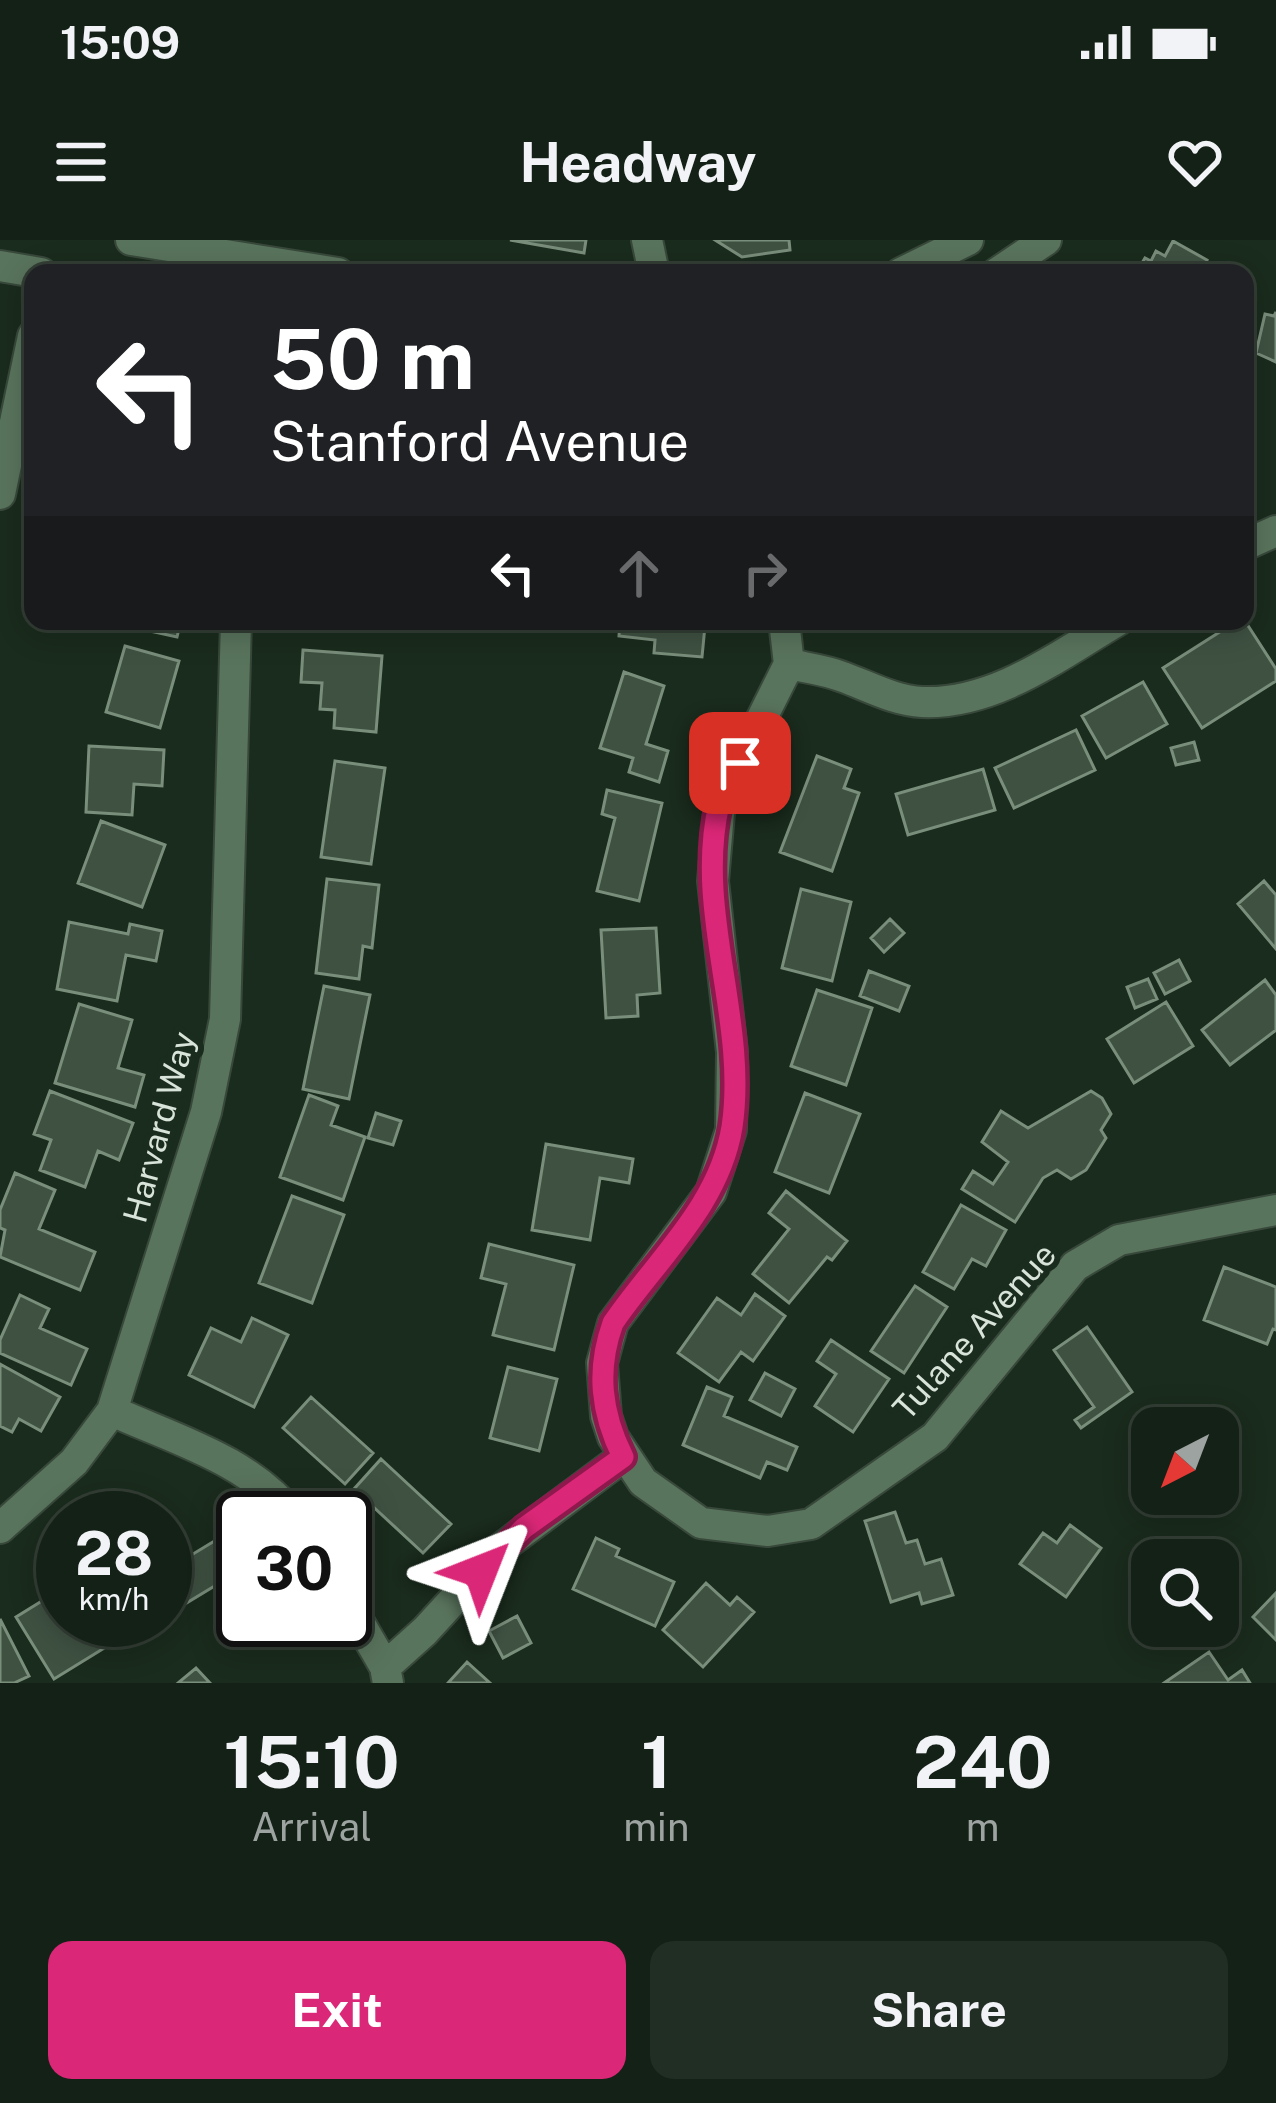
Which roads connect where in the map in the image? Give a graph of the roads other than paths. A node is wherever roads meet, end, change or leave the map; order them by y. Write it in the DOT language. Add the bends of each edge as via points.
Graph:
graph roads {
  1 [pos="131,240"];
  2 [pos="968,240"];
  3 [pos="1046,240"];
  4 [pos="254,264"];
  5 [pos="919,264"];
  6 [pos="1010,264"];
  7 [pos="24,379"];
  8 [pos="0,494"];
  9 [pos="236,630"];
  10 [pos="785,630"];
  11 [pos="1101,630"];
  12 [pos="788,664"];
  13 [pos="1276,1210"];
  14 [pos="112,1411"];
  15 [pos="623,1457"];
  16 [pos="269,1491"];
  17 [pos="0,1528"];
  18 [pos="372,1647"];
  19 [pos="387,1675"];
  1 -- 4 [label="street"];
  2 -- 5 [label="street"];
  3 -- 6 [label="street"];
  7 -- 8 [label="street"];
  9 -- 14 [label="street, Harvard Way" via="225,1019 206,1112"];
  10 -- 12 [label="street"];
  11 -- 12 [label="street" via="1009,683 952,700 897,698"];
  12 -- 15 [label="street" via="719,802 713,881 732,1052 731,1130 711,1192 628,1300 606,1343 606,1416"];
  13 -- 15 [label="street, Tulane Avenue" via="1119,1240 1075,1266 935,1437 811,1524 768,1532 700,1523"];
  14 -- 16 [label="street"];
  14 -- 17 [label="street, Harvard Way" via="74,1462"];
  15 -- 19 [label="street" via="500,1549"];
  18 -- 19 [label="street"];
}
